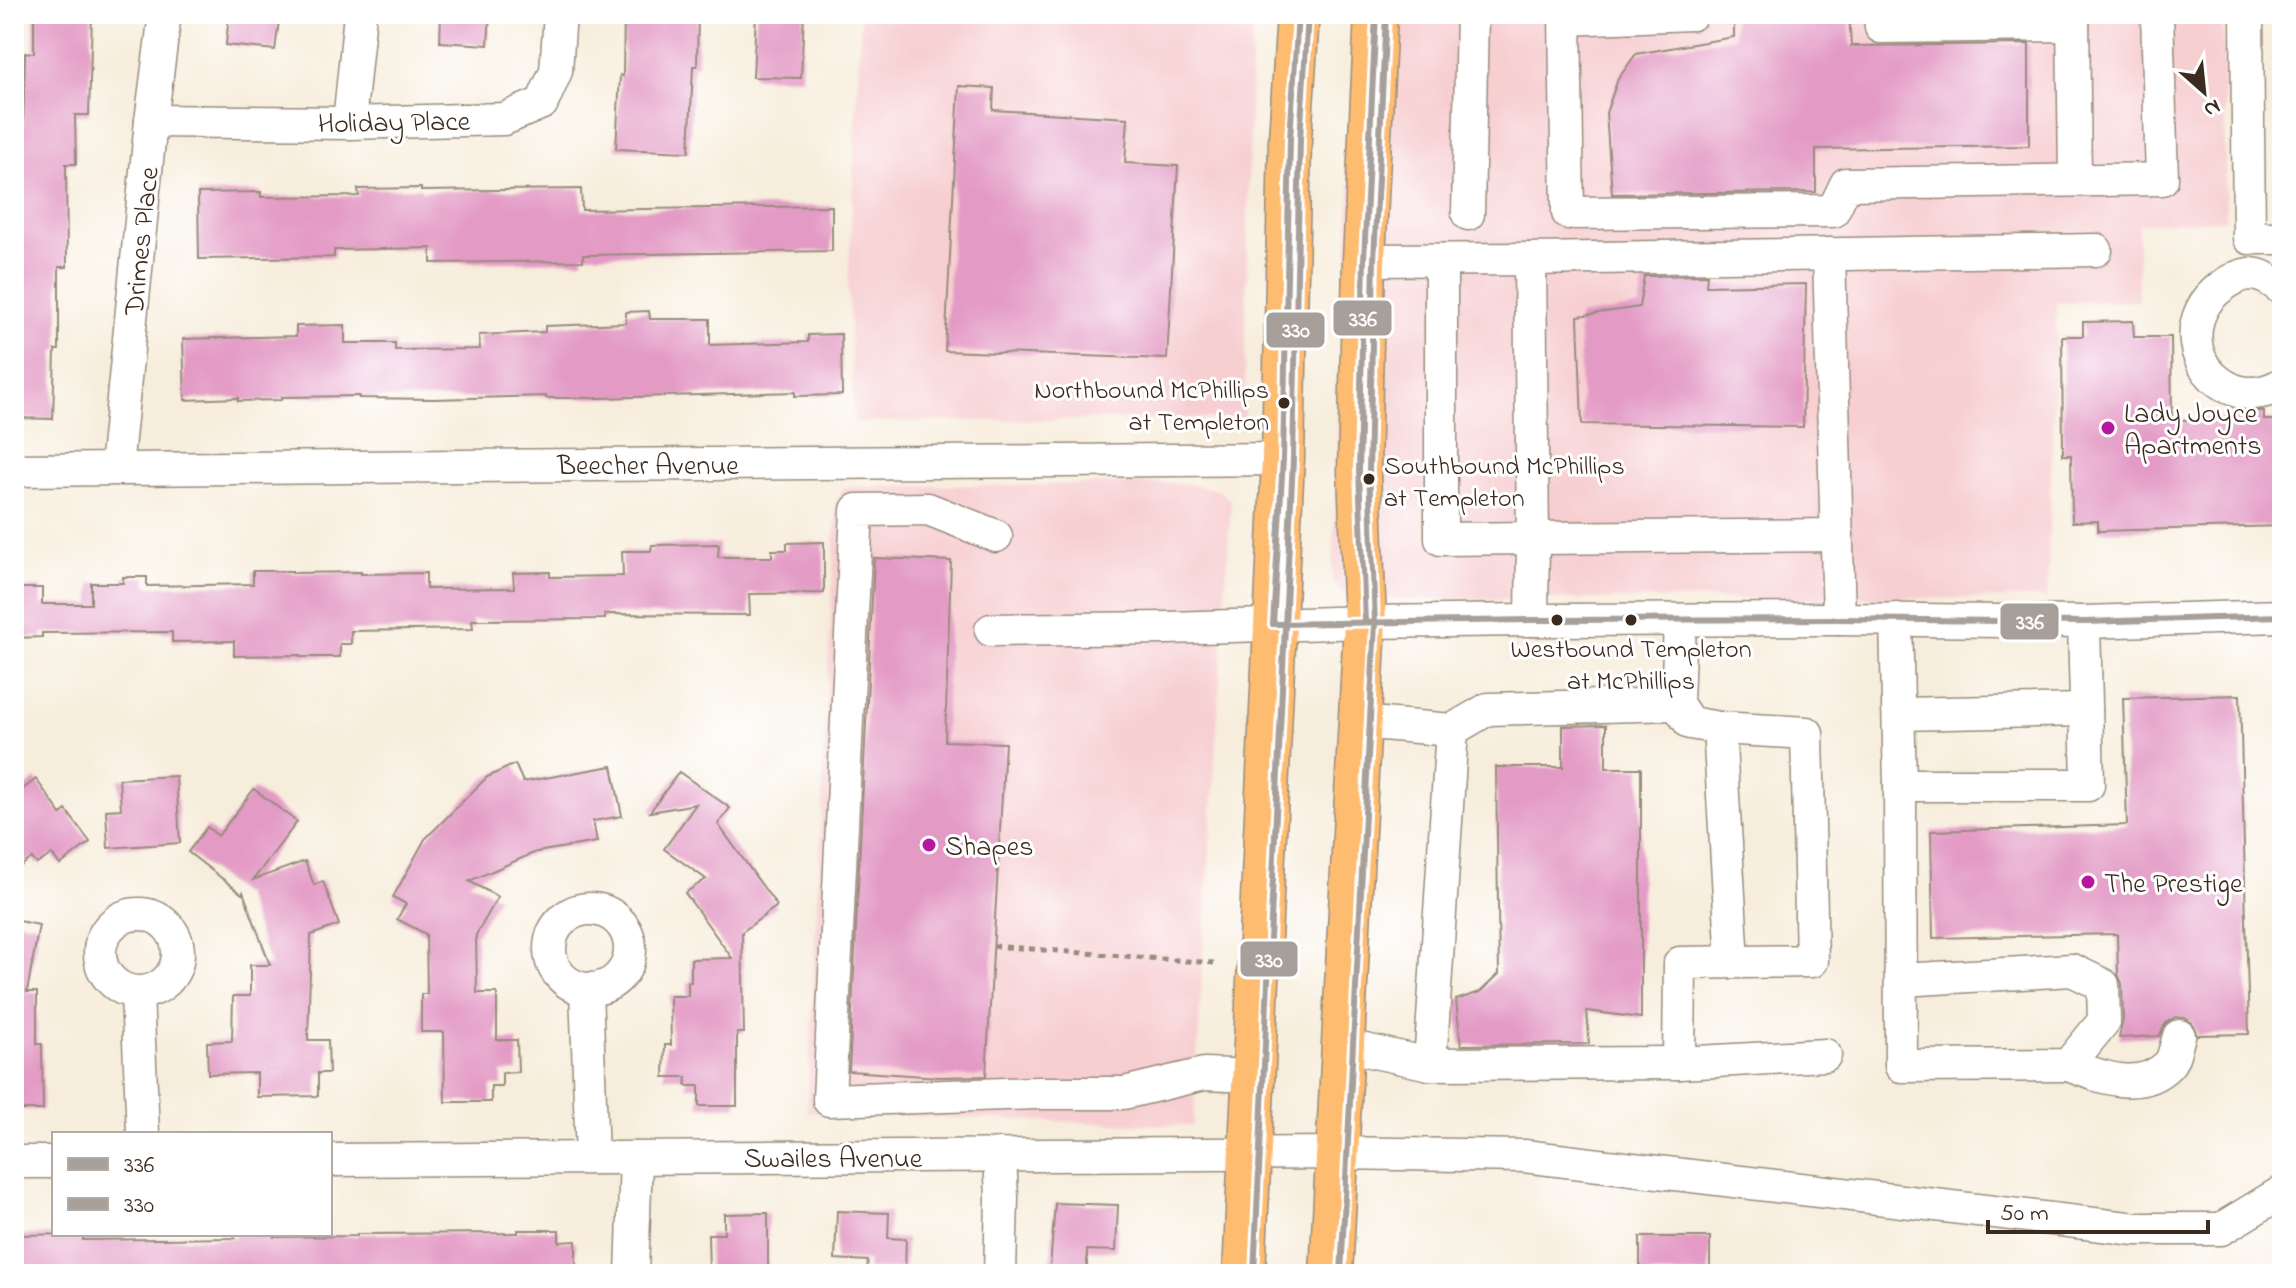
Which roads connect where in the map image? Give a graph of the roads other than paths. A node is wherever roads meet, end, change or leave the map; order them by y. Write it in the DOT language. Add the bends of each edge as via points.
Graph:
graph roads {
  1 [pos="165,14"];
  2 [pos="360,14"];
  3 [pos="560,14"];
  4 [pos="1298,14"];
  5 [pos="1376,14"];
  6 [pos="1472,14"];
  7 [pos="1692,14"];
  8 [pos="1880,14"];
  9 [pos="2157,14"];
  10 [pos="2247,14"];
  11 [pos="1566,16"];
  12 [pos="2073,19"];
  13 [pos="151,121"];
  14 [pos="349,123"];
  15 [pos="2075,180"];
  16 [pos="1468,214"];
  17 [pos="2249,238"];
  18 [pos="2282,238"];
  19 [pos="2096,250"];
  20 [pos="1829,254"];
  21 [pos="1530,259"];
  22 [pos="1364,260"];
  23 [pos="1441,260"];
  24 [pos="2250,273"];
  25 [pos="2282,289"];
  26 [pos="2282,384"];
  27 [pos="1283,459"];
  28 [pos="116,468"];
  29 [pos="14,470"];
  30 [pos="1837,535"];
  31 [pos="996,536"];
  32 [pos="1533,540"];
  33 [pos="2282,616"];
  34 [pos="1839,619"];
  35 [pos="1896,619"];
  36 [pos="1532,620"];
  37 [pos="1680,620"];
  38 [pos="1365,622"];
  39 [pos="2084,622"];
  40 [pos="1273,624"];
  41 [pos="991,630"];
  42 [pos="1677,704"];
  43 [pos="2086,710"];
  44 [pos="1899,714"];
  45 [pos="1359,722"];
  46 [pos="1719,728"];
  47 [pos="1452,730"];
  48 [pos="1900,785"];
  49 [pos="1733,962"];
  50 [pos="1901,980"];
  51 [pos="586,989"];
  52 [pos="137,994"];
  53 [pos="2179,1036"];
  54 [pos="1342,1045"];
  55 [pos="1825,1055"];
  56 [pos="1679,1063"];
  57 [pos="1430,1064"];
  58 [pos="2068,1065"];
  59 [pos="1254,1076"];
  60 [pos="143,1132"];
  61 [pos="1336,1153"];
  62 [pos="1250,1154"];
  63 [pos="1000,1155"];
  64 [pos="592,1158"];
  65 [pos="636,1158"];
  66 [pos="332,1160"];
  67 [pos="14,1162"];
  68 [pos="52,1162"];
  69 [pos="2282,1192"];
  70 [pos="632,1274"];
  71 [pos="1000,1274"];
  72 [pos="1244,1274"];
  73 [pos="1331,1274"];
  1 -- 13 [label="street, Drimes Place"];
  2 -- 14 [label="street"];
  3 -- 14 [label="street, Holiday Place" via="556,71 542,103 504,119"];
  4 -- 27 [label="main road"];
  5 -- 22 [label="main road"];
  6 -- 16 [label="street"];
  7 -- 11 [label="street"];
  8 -- 12 [label="street" via="1881,27"];
  9 -- 15 [label="street" via="2162,179"];
  10 -- 17 [label="street"];
  11 -- 15 [label="street" via="1568,213 1833,211 1846,184"];
  12 -- 15 [label="street"];
  13 -- 14 [label="street, Holiday Place"];
  13 -- 28 [label="street, Drimes Place"];
  17 -- 18 [label="street"];
  17 -- 24 [label="street"];
  19 -- 20 [label="street"];
  20 -- 21 [label="street"];
  20 -- 30 [label="street"];
  21 -- 23 [label="street"];
  21 -- 32 [label="street"];
  22 -- 23 [label="street"];
  22 -- 38 [label="main road" via="1359,471"];
  23 -- 32 [label="street" via="1441,539"];
  24 -- 25 [label="street"];
  24 -- 26 [label="street" via="2231,280 2204,303 2197,320 2198,354 2218,382 2235,392 2250,394"];
  27 -- 28 [label="street, Beecher Avenue"];
  27 -- 40 [label="main road"];
  28 -- 29 [label="street, Beecher Avenue"];
  30 -- 32 [label="street"];
  30 -- 34 [label="street"];
  31 -- 59 [label="street" via="928,509 857,510 829,1100 1124,1093 1204,1074"];
  32 -- 36 [label="street"];
  33 -- 39 [label="street"];
  34 -- 35 [label="street"];
  34 -- 37 [label="street"];
  35 -- 39 [label="street"];
  35 -- 44 [label="street"];
  36 -- 37 [label="street"];
  36 -- 38 [label="street"];
  37 -- 42 [label="street"];
  38 -- 40 [label="street"];
  38 -- 45 [label="main road"];
  39 -- 43 [label="street"];
  40 -- 41 [label="street"];
  40 -- 59 [label="main road"];
  42 -- 46 [label="street" via="1690,723"];
  42 -- 47 [label="street" via="1488,709"];
  43 -- 44 [label="street"];
  43 -- 48 [label="street" via="2088,785"];
  44 -- 48 [label="street"];
  45 -- 47 [label="street"];
  45 -- 54 [label="main road"];
  46 -- 49 [label="street"];
  46 -- 49 [label="street" via="1807,733 1812,961"];
  47 -- 57 [label="street"];
  48 -- 50 [label="street"];
  49 -- 56 [label="street" via="1680,963"];
  50 -- 58 [label="street" via="1901,1066"];
  50 -- 58 [label="street" via="2072,970 2103,985 2104,1021"];
  51 -- 64 [label="street"];
  52 -- 60 [label="street"];
  53 -- 58 [label="street" via="2170,1064 2145,1081 2110,1080"];
  54 -- 57 [label="street"];
  54 -- 61 [label="main road"];
  55 -- 56 [label="street"];
  56 -- 57 [label="street"];
  59 -- 62 [label="main road"];
  61 -- 62 [label="street, Swailes Avenue"];
  61 -- 69 [label="street, Swailes Avenue" via="1524,1156 2136,1229 2221,1229"];
  61 -- 73 [label="main road"];
  62 -- 63 [label="street, Swailes Avenue"];
  62 -- 72 [label="main road"];
  63 -- 65 [label="street, Swailes Avenue"];
  63 -- 71 [label="street"];
  64 -- 65 [label="street, Swailes Avenue"];
  64 -- 66 [label="street, Swailes Avenue"];
  65 -- 70 [label="street"];
  67 -- 68 [label="street"];
}
